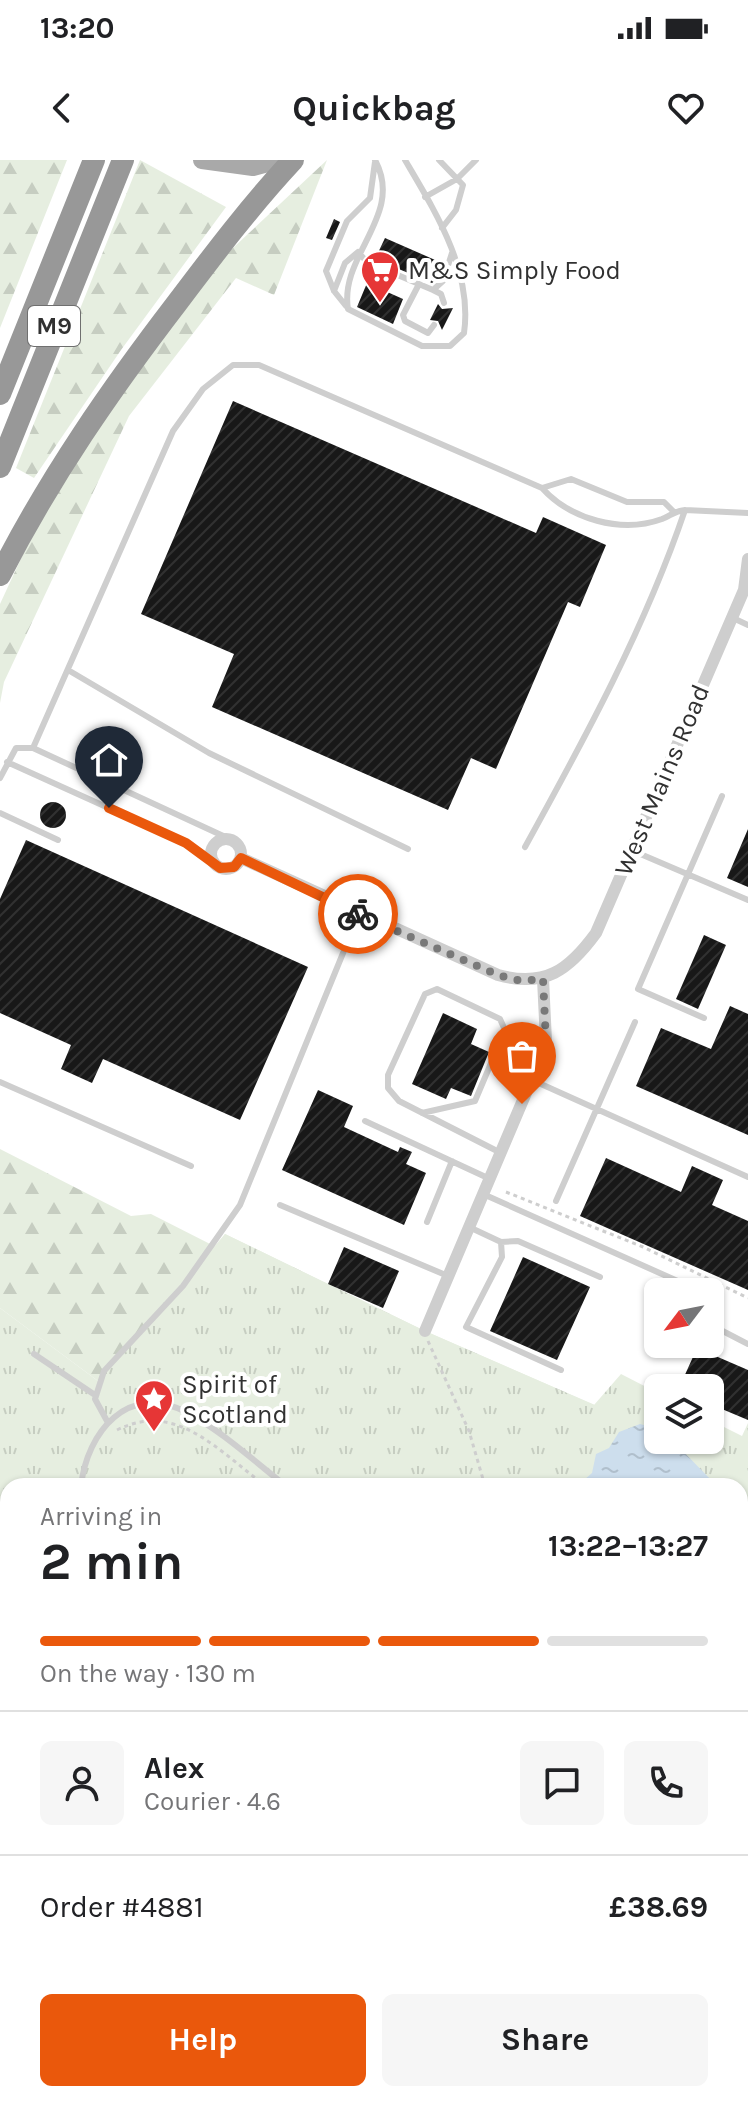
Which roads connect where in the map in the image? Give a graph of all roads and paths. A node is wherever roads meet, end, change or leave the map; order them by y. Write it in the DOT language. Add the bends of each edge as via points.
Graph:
graph roads {
  1 [pos="123,160"];
  2 [pos="202,160"];
  3 [pos="279,160"];
  4 [pos="293,160"];
  5 [pos="375,160"];
  6 [pos="405,160"];
  7 [pos="439,160"];
  8 [pos="476,160"];
  9 [pos="92,166"];
  10 [pos="457,179"];
  11 [pos="425,197"];
  12 [pos="442,228"];
  13 [pos="358,252"];
  14 [pos="452,253"];
  15 [pos="418,286"];
  16 [pos="433,290"];
  17 [pos="334,291"];
  18 [pos="444,303"];
  19 [pos="348,309"];
  20 [pos="434,325"];
  21 [pos="0,394"];
  22 [pos="0,467"];
  23 [pos="542,488"];
  24 [pos="685,510"];
  25 [pos="673,511"];
  26 [pos="748,513"];
  27 [pos="748,559"];
  28 [pos="0,575"];
  29 [pos="732,617"];
  30 [pos="748,625"];
  31 [pos="68,670"];
  32 [pos="33,748"];
  33 [pos="7,762"];
  34 [pos="0,778"];
  35 [pos="722,796"];
  36 [pos="0,813"];
  37 [pos="58,840"];
  38 [pos="232,840"];
  39 [pos="525,847"];
  40 [pos="408,849"];
  41 [pos="631,850"];
  42 [pos="211,858"];
  43 [pos="241,858"];
  44 [pos="688,874"];
  45 [pos="748,900"];
  46 [pos="359,914"];
  47 [pos="543,979"];
  48 [pos="704,1018"];
  49 [pos="635,1022"];
  50 [pos="532,1080"];
  51 [pos="0,1082"];
  52 [pos="597,1109"];
  53 [pos="422,1113"];
  54 [pos="365,1121"];
  55 [pos="501,1153"];
  56 [pos="452,1161"];
  57 [pos="191,1166"];
  58 [pos="748,1177"];
  59 [pos="487,1186"];
  60 [pos="556,1201"];
  61 [pos="280,1205"];
  62 [pos="427,1222"];
  63 [pos="469,1227"];
  64 [pos="501,1242"];
  65 [pos="448,1276"];
  66 [pos="600,1277"];
  67 [pos="673,1278"];
  68 [pos="748,1298"];
  69 [pos="425,1331"];
  70 [pos="724,1332"];
  71 [pos="748,1344"];
  72 [pos="34,1354"];
  73 [pos="561,1370"];
  74 [pos="95,1395"];
  75 [pos="107,1421"];
  76 [pos="108,1440"];
  77 [pos="83,1478"];
  78 [pos="254,1478"];
  79 [pos="275,1478"];
  80 [pos="483,1478"];
  1 -- 22 [label="highway, M9"];
  2 -- 3 [label="main road" via="253,167"];
  4 -- 28 [label="highway" via="251,205 105,399 50,483"];
  5 -- 13 [label="lane" via="382,174 383,206"];
  5 -- 17 [label="lane" via="370,198 347,221 330,256 326,271"];
  6 -- 11 [label="lane"];
  7 -- 10 [label="lane"];
  8 -- 10 [label="lane"];
  9 -- 21 [label="highway, M9"];
  10 -- 11 [label="lane"];
  10 -- 12 [label="lane" via="463,185 456,210"];
  11 -- 12 [label="lane"];
  12 -- 14 [label="lane"];
  13 -- 15 [label="lane" via="367,262"];
  13 -- 17 [label="lane" via="345,263"];
  13 -- 19 [label="lane" via="346,288"];
  14 -- 16 [label="lane" via="443,281"];
  14 -- 19 [label="lane" via="464,290 466,319 464,333 450,346 422,346"];
  15 -- 16 [label="lane"];
  15 -- 20 [label="lane" via="405,321 428,333"];
  16 -- 18 [label="lane"];
  17 -- 19 [label="lane"];
  23 -- 25 [label="lane" via="571,479 627,502 664,502"];
  23 -- 25 [label="lane" via="556,503 606,524 663,519"];
  23 -- 31 [label="lane" via="259,365 233,365 203,389 173,431"];
  24 -- 25 [label="lane"];
  24 -- 26 [label="lane"];
  24 -- 39 [label="lane" via="594,721"];
  27 -- 29 [label="street, West Mains Road" via="744,590"];
  29 -- 30 [label="lane"];
  29 -- 41 [label="street, West Mains Road"];
  31 -- 32 [label="lane"];
  31 -- 40 [label="lane" via="232,766"];
  32 -- 33 [label="lane" via="16,748"];
  32 -- 38 [label="lane"];
  33 -- 34 [label="lane"];
  33 -- 42 [label="lane"];
  35 -- 44 [label="lane"];
  36 -- 37 [label="lane"];
  38 -- 42 [label="street" via="218,840"];
  38 -- 43 [label="street" via="240,847"];
  41 -- 44 [label="lane"];
  41 -- 47 [label="street, West Mains Road" via="596,933 581,954"];
  42 -- 43 [label="street" via="224,869"];
  43 -- 46 [label="street"];
  44 -- 45 [label="lane"];
  44 -- 48 [label="lane" via="638,989"];
  46 -- 47 [label="street" via="498,975"];
  46 -- 74 [label="lane" via="240,1205 183,1286 113,1358"];
  47 -- 50 [label="street" via="546,1041"];
  49 -- 52 [label="lane"];
  50 -- 52 [label="lane"];
  50 -- 55 [label="street"];
  51 -- 57 [label="lane"];
  52 -- 58 [label="lane"];
  52 -- 60 [label="lane"];
  53 -- 53 [label="lane" via="391,1095 388,1075 425,994 442,989 500,1019 505,1030 475,1101"];
  53 -- 55 [label="lane"];
  54 -- 56 [label="lane"];
  55 -- 59 [label="street"];
  56 -- 59 [label="lane"];
  56 -- 62 [label="lane"];
  59 -- 63 [label="street"];
  59 -- 67 [label="lane"];
  59 -- 68 [label="path" via="643,1247"];
  61 -- 65 [label="lane"];
  63 -- 64 [label="lane"];
  63 -- 65 [label="street"];
  64 -- 66 [label="lane" via="518,1241"];
  64 -- 73 [label="lane" via="502,1257 466,1327"];
  65 -- 69 [label="street"];
  69 -- 80 [label="path" via="469,1431"];
  70 -- 71 [label="lane"];
  72 -- 74 [label="lane"];
  74 -- 75 [label="lane" via="96,1407"];
  75 -- 77 [label="lane" via="88,1454"];
  75 -- 79 [label="lane" via="135,1407 168,1406 185,1412"];
  76 -- 78 [label="path" via="143,1420 171,1420"];
}
